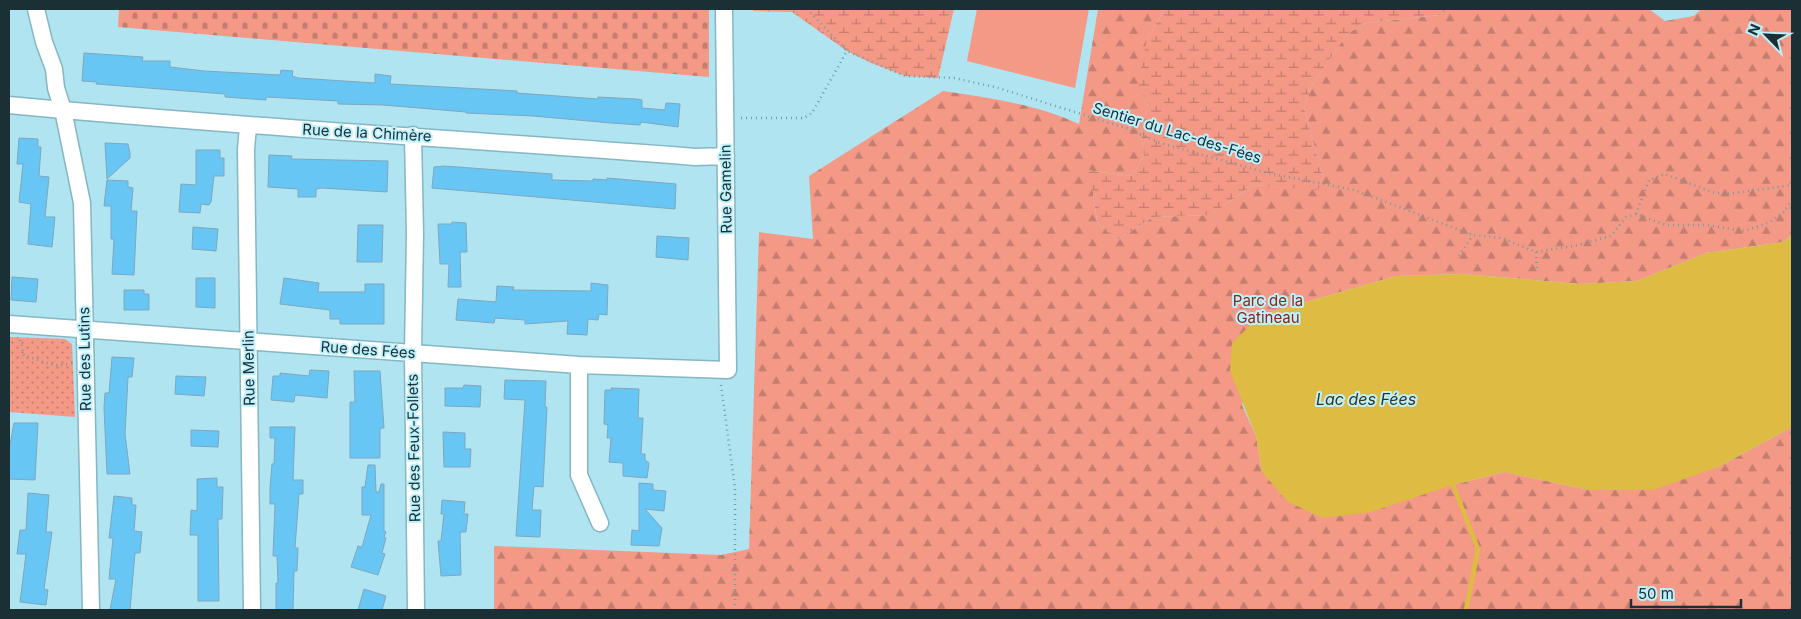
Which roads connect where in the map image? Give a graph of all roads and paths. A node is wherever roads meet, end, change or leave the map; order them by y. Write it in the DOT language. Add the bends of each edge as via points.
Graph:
graph roads {
  1 [pos="36,9"];
  2 [pos="724,9"];
  3 [pos="807,9"];
  4 [pos="847,51"];
  5 [pos="9,105"];
  6 [pos="63,110"];
  7 [pos="725,118"];
  8 [pos="248,126"];
  9 [pos="414,135"];
  10 [pos="726,156"];
  11 [pos="1792,186"];
  12 [pos="1792,200"];
  13 [pos="1636,214"];
  14 [pos="1472,235"];
  15 [pos="1536,252"];
  16 [pos="1459,256"];
  17 [pos="1537,269"];
  18 [pos="14,324"];
  19 [pos="84,329"];
  20 [pos="249,341"];
  21 [pos="413,353"];
  22 [pos="85,358"];
  23 [pos="579,366"];
  24 [pos="728,370"];
  25 [pos="600,523"];
  26 [pos="91,610"];
  27 [pos="252,610"];
  28 [pos="416,610"];
  29 [pos="735,610"];
  1 -- 6 [label="street, Rue des Lutins"];
  2 -- 7 [label="street, Rue Gamelin"];
  3 -- 4 [label="path, Sentier du Lac-des-Fées"];
  4 -- 7 [label="path" via="812,113 804,118"];
  4 -- 14 [label="path, Sentier du Lac-des-Fées" via="905,76 974,82 1129,129 1160,143 1268,173 1354,190"];
  5 -- 6 [label="street, Rue de la Chimère"];
  6 -- 8 [label="street, Rue de la Chimère"];
  6 -- 19 [label="street, Rue des Lutins" via="82,203"];
  7 -- 10 [label="street, Rue Gamelin"];
  8 -- 9 [label="street, Rue de la Chimère"];
  8 -- 20 [label="street, Rue Merlin"];
  9 -- 10 [label="street, Rue de la Chimère" via="695,157"];
  9 -- 21 [label="street, Rue des Feux-Follets"];
  10 -- 24 [label="street, Rue Gamelin"];
  11 -- 13 [label="path" via="1727,194 1712,192 1665,174 1649,180"];
  12 -- 13 [label="path" via="1784,212 1768,223 1744,231 1707,225 1666,225"];
  13 -- 15 [label="path" via="1626,217 1611,236"];
  14 -- 15 [label="path, Sentier du Lac-des-Fées" via="1502,238"];
  14 -- 16 [label="path"];
  15 -- 17 [label="path"];
  18 -- 19 [label="street, Rue des Fées"];
  18 -- 22 [label="path" via="24,356 59,367"];
  19 -- 20 [label="street, Rue des Fées"];
  19 -- 22 [label="street, Rue des Lutins"];
  20 -- 21 [label="street, Rue des Fées"];
  20 -- 27 [label="street, Rue Merlin"];
  21 -- 23 [label="street, Rue des Fées"];
  21 -- 28 [label="street, Rue des Feux-Follets"];
  22 -- 26 [label="street, Rue des Lutins"];
  23 -- 24 [label="street, Rue des Fées"];
  23 -- 25 [label="street" via="579,475"];
  24 -- 29 [label="path" via="720,387 735,488"];
}
